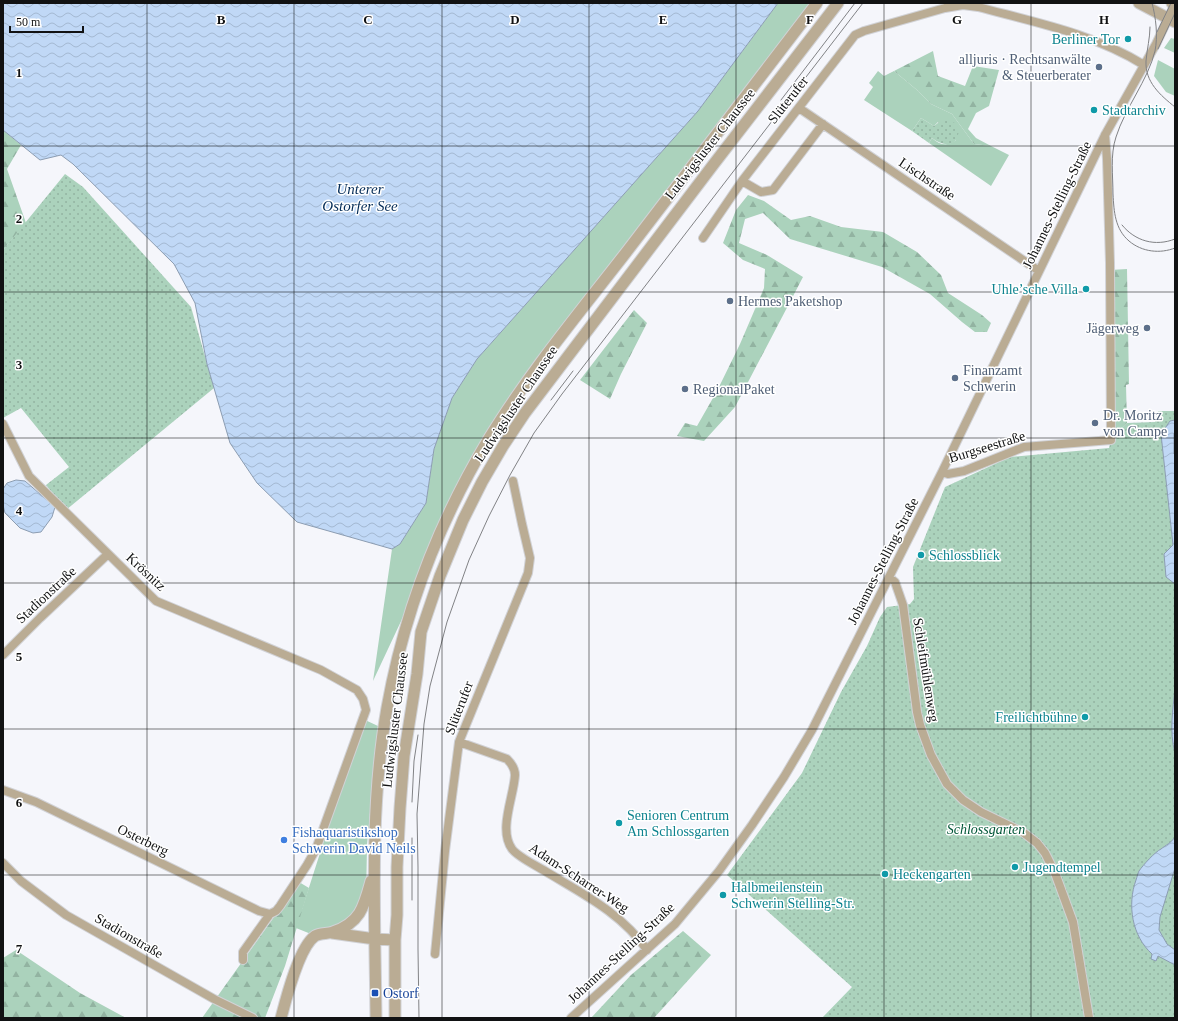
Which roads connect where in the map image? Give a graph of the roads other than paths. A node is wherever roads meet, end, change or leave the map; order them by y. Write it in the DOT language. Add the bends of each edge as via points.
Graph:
graph roads {
  1 [pos="817,3"];
  2 [pos="838,3"];
  3 [pos="1138,3"];
  4 [pos="1174,4"];
  5 [pos="1171,20"];
  6 [pos="1144,65"];
  7 [pos="800,108"];
  8 [pos="822,124"];
  9 [pos="1105,136"];
  10 [pos="742,181"];
  11 [pos="703,238"];
  12 [pos="1039,271"];
  13 [pos="3,424"];
  14 [pos="942,472"];
  15 [pos="513,481"];
  16 [pos="108,554"];
  17 [pos="889,577"];
  18 [pos="3,655"];
  19 [pos="459,742"];
  20 [pos="3,790"];
  21 [pos="3,863"];
  22 [pos="374,869"];
  23 [pos="270,914"];
  24 [pos="332,933"];
  25 [pos="375,939"];
  26 [pos="395,940"];
  27 [pos="647,950"];
  28 [pos="435,954"];
  29 [pos="243,960"];
  30 [pos="253,1018"];
  31 [pos="281,1018"];
  32 [pos="376,1018"];
  33 [pos="395,1018"];
  34 [pos="571,1018"];
  35 [pos="1089,1018"];
  1 -- 22 [label="street, Ludwigsluster Chaussee" via="538,367 489,439 449,511 425,570 406,628 387,709 377,799"];
  2 -- 26 [label="street, Ludwigsluster Chaussee" via="526,412 482,482 463,520 445,562 421,632 404,756"];
  3 -- 5 [label="street"];
  4 -- 5 [label="street, Johannes-Stelling-Straße"];
  5 -- 6 [label="street, Johannes-Stelling-Straße"];
  6 -- 7 [label="street, Slüterufer" via="1086,37 963,5 864,30 855,35"];
  6 -- 9 [label="street, Johannes-Stelling-Straße"];
  7 -- 8 [label="street, Lischstraße"];
  7 -- 10 [label="street, Slüterufer"];
  8 -- 10 [label="street" via="773,190 761,192"];
  8 -- 12 [label="street, Lischstraße"];
  9 -- 12 [label="street, Johannes-Stelling-Straße"];
  9 -- 14 [label="street, Burgseestraße" via="1110,263 1111,440 1024,447 964,470 948,474"];
  10 -- 11 [label="street, Slüterufer"];
  12 -- 14 [label="street, Johannes-Stelling-Straße"];
  13 -- 16 [label="street, Krösnitz" via="29,476"];
  14 -- 17 [label="street, Johannes-Stelling-Straße"];
  15 -- 19 [label="street, Slüterufer" via="530,558 528,573"];
  16 -- 18 [label="street, Stadionstraße"];
  16 -- 23 [label="street, Krösnitz" via="156,601 321,670 357,690 363,699 366,710 316,849 280,906"];
  17 -- 27 [label="street, Johannes-Stelling-Straße" via="819,717 780,783 719,871 675,924"];
  17 -- 35 [label="street, Schleifmühlenweg" via="895,582 903,605 916,712 931,755 947,784 963,800 1024,833 1045,853 1073,922"];
  19 -- 27 [label="street, Adam-Scharrer-Weg" via="507,759 512,765 515,774 506,826 507,838 512,849 606,908 626,925"];
  19 -- 28 [label="street, Slüterufer"];
  20 -- 23 [label="street, Osterberg" via="36,802 259,911"];
  21 -- 30 [label="street, Stadionstraße" via="21,882 66,915 214,999"];
  22 -- 24 [label="street" via="361,912 347,926"];
  22 -- 25 [label="street, Ludwigsluster Chaussee"];
  23 -- 29 [label="street" via="243,952"];
  24 -- 25 [label="street"];
  24 -- 31 [label="street" via="316,936 303,952"];
  25 -- 26 [label="street"];
  25 -- 32 [label="street, Ludwigsluster Chaussee"];
  26 -- 33 [label="street, Ludwigsluster Chaussee"];
  27 -- 34 [label="street, Johannes-Stelling-Straße"];
}
